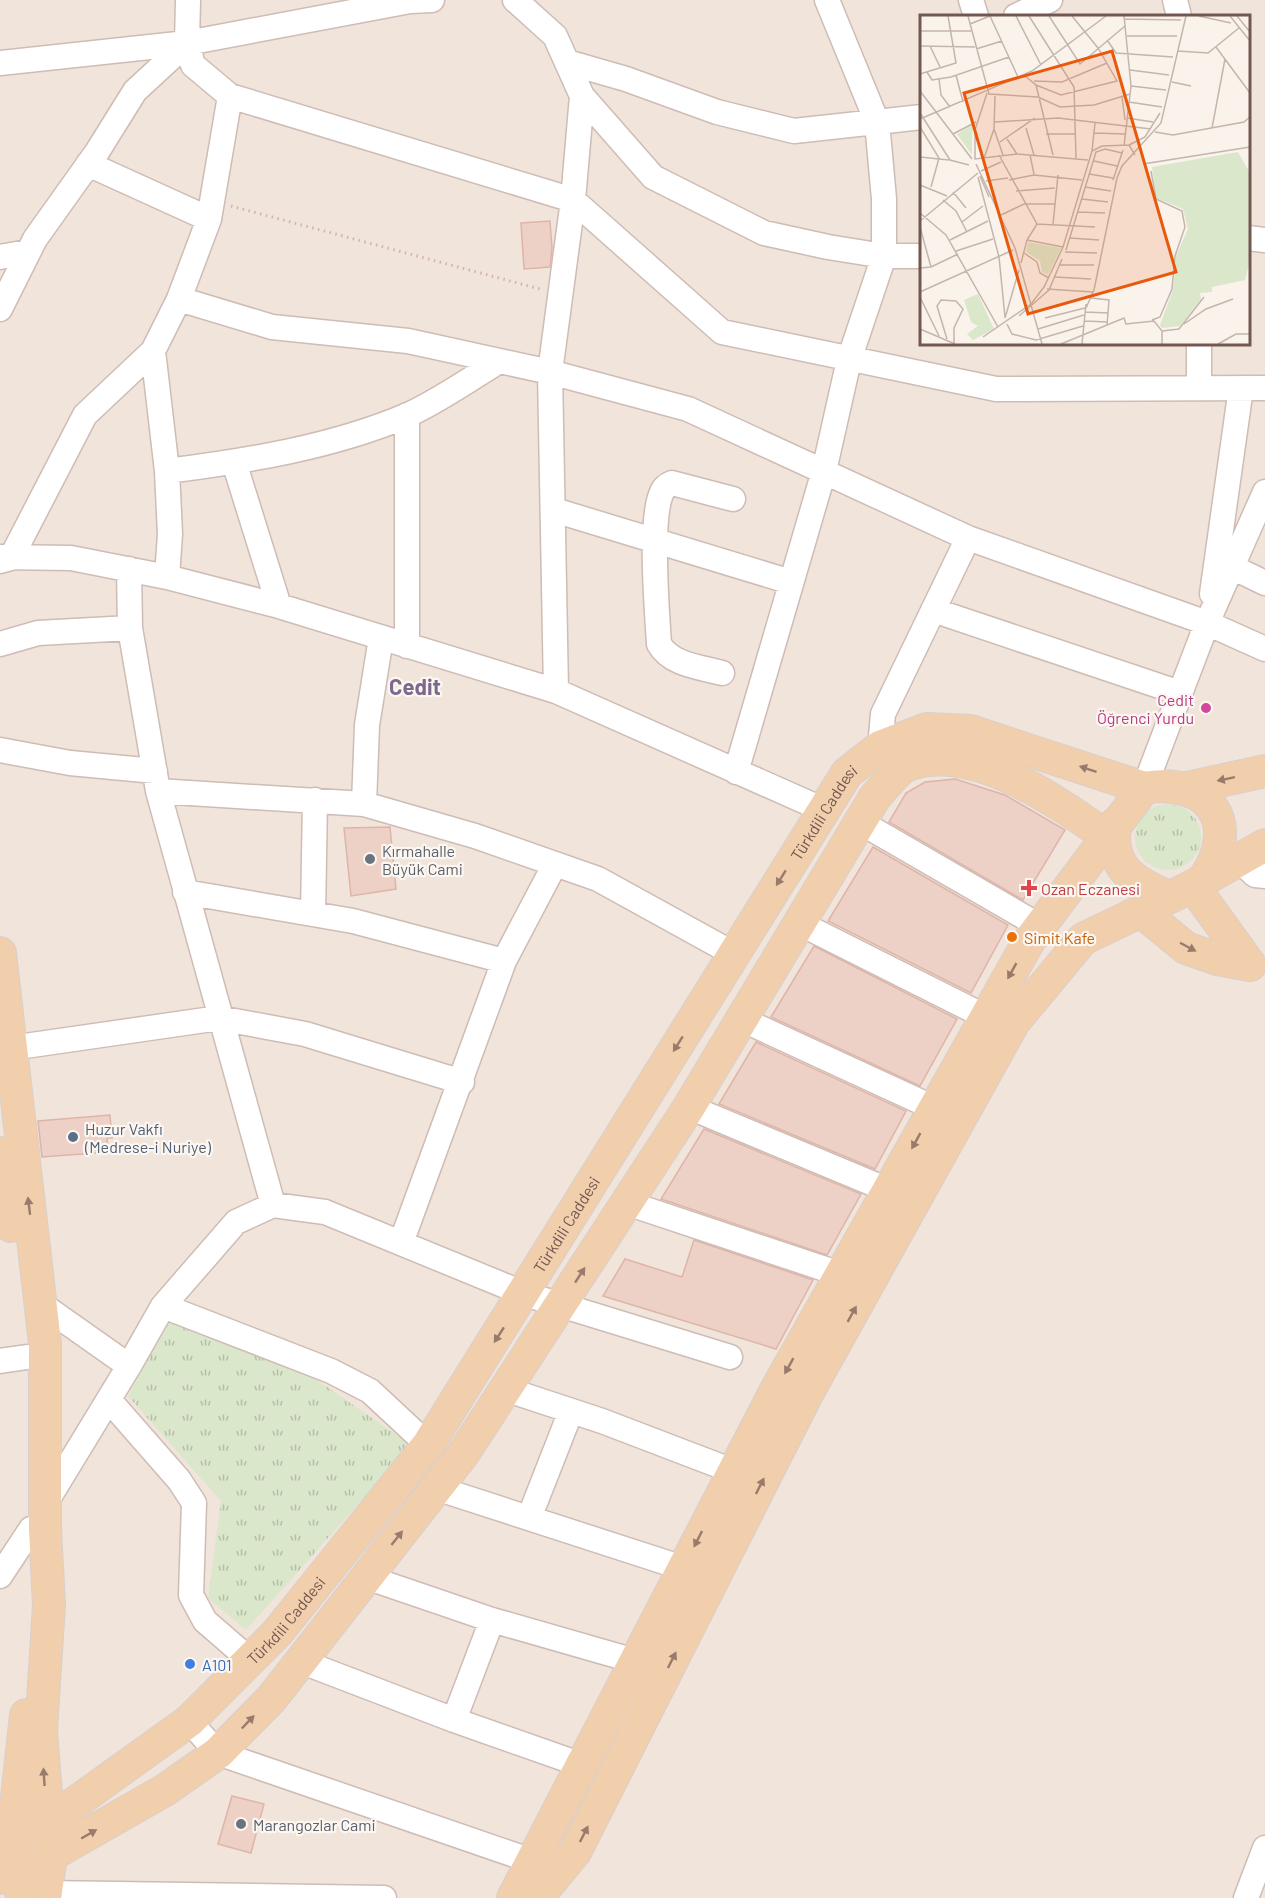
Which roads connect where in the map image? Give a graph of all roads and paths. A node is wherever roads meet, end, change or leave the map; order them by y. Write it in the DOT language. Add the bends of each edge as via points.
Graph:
graph roads {
  1 [pos="188,0"];
  2 [pos="432,0"];
  3 [pos="514,0"];
  4 [pos="827,0"];
  5 [pos="971,0"];
  6 [pos="1050,0"];
  7 [pos="1175,0"];
  8 [pos="976,15"];
  9 [pos="1018,15"];
  10 [pos="1179,15"];
  11 [pos="187,43"];
  12 [pos="567,62"];
  13 [pos="0,63"];
  14 [pos="230,96"];
  15 [pos="582,96"];
  16 [pos="920,117"];
  17 [pos="877,122"];
  18 [pos="88,164"];
  19 [pos="573,200"];
  20 [pos="210,210"];
  21 [pos="1250,238"];
  22 [pos="1265,240"];
  23 [pos="28,252"];
  24 [pos="0,256"];
  25 [pos="884,256"];
  26 [pos="920,256"];
  27 [pos="560,294"];
  28 [pos="179,300"];
  29 [pos="0,309"];
  30 [pos="1199,345"];
  31 [pos="153,351"];
  32 [pos="849,360"];
  33 [pos="499,361"];
  34 [pos="550,372"];
  35 [pos="1199,388"];
  36 [pos="1241,388"];
  37 [pos="1265,388"];
  38 [pos="407,415"];
  39 [pos="234,462"];
  40 [pos="167,471"];
  41 [pos="824,471"];
  42 [pos="1265,492"];
  43 [pos="733,499"];
  44 [pos="554,510"];
  45 [pos="968,538"];
  46 [pos="655,541"];
  47 [pos="4,559"];
  48 [pos="1232,567"];
  49 [pos="129,568"];
  50 [pos="167,577"];
  51 [pos="791,582"];
  52 [pos="1265,583"];
  53 [pos="279,606"];
  54 [pos="933,610"];
  55 [pos="1207,623"];
  56 [pos="130,627"];
  57 [pos="381,638"];
  58 [pos="0,644"];
  59 [pos="407,646"];
  60 [pos="1265,649"];
  61 [pos="722,673"];
  62 [pos="556,691"];
  63 [pos="1180,693"];
  64 [pos="880,747"];
  65 [pos="0,750"];
  66 [pos="1265,771"];
  67 [pos="736,772"];
  68 [pos="156,781"];
  69 [pos="1144,788"];
  70 [pos="1187,788"];
  71 [pos="315,800"];
  72 [pos="364,804"];
  73 [pos="824,810"];
  74 [pos="860,822"];
  75 [pos="1111,830"];
  76 [pos="1256,860"];
  77 [pos="555,864"];
  78 [pos="1189,888"];
  79 [pos="185,891"];
  80 [pos="1142,912"];
  81 [pos="313,914"];
  82 [pos="799,924"];
  83 [pos="1038,926"];
  84 [pos="0,953"];
  85 [pos="734,954"];
  86 [pos="504,961"];
  87 [pos="1257,966"];
  88 [pos="986,1017"];
  89 [pos="219,1018"];
  90 [pos="741,1019"];
  91 [pos="11,1048"];
  92 [pos="462,1082"];
  93 [pos="689,1107"];
  94 [pos="934,1108"];
  95 [pos="0,1153"];
  96 [pos="888,1190"];
  97 [pos="627,1203"];
  98 [pos="273,1205"];
  99 [pos="401,1243"];
  100 [pos="840,1274"];
  101 [pos="525,1294"];
  102 [pos="562,1303"];
  103 [pos="41,1304"];
  104 [pos="163,1306"];
  105 [pos="730,1357"];
  106 [pos="14,1359"];
  107 [pos="129,1366"];
  108 [pos="505,1389"];
  109 [pos="109,1400"];
  110 [pos="571,1411"];
  111 [pos="428,1445"];
  112 [pos="733,1472"];
  113 [pos="436,1488"];
  114 [pos="38,1516"];
  115 [pos="529,1518"];
  116 [pos="683,1568"];
  117 [pos="0,1576"];
  118 [pos="366,1577"];
  119 [pos="492,1620"];
  120 [pos="249,1660"];
  121 [pos="300,1661"];
  122 [pos="635,1661"];
  123 [pos="454,1720"];
  124 [pos="189,1721"];
  125 [pos="218,1753"];
  126 [pos="582,1765"];
  127 [pos="47,1823"];
  128 [pos="7,1836"];
  129 [pos="1265,1848"];
  130 [pos="51,1856"];
  131 [pos="532,1861"];
  132 [pos="26,1888"];
  133 [pos="535,1890"];
  134 [pos="127,1896"];
  135 [pos="320,1898"];
  136 [pos="384,1898"];
  137 [pos="1246,1898"];
  1 -- 11 [label="street"];
  2 -- 11 [label="street"];
  3 -- 12 [label="street" via="555,36"];
  4 -- 17 [label="street"];
  5 -- 8 [label="street"];
  6 -- 9 [label="street"];
  7 -- 10 [label="street"];
  11 -- 13 [label="street"];
  11 -- 14 [label="street" via="194,65"];
  11 -- 18 [label="street" via="135,91"];
  12 -- 15 [label="street"];
  12 -- 17 [label="street" via="717,112 794,131"];
  14 -- 19 [label="street"];
  14 -- 20 [label="street"];
  15 -- 19 [label="street"];
  15 -- 25 [label="street" via="652,177 764,233"];
  16 -- 17 [label="street"];
  17 -- 25 [label="street"];
  18 -- 20 [label="street"];
  18 -- 23 [label="street"];
  19 -- 27 [label="street"];
  19 -- 32 [label="street" via="722,332"];
  20 -- 27 [label="path"];
  20 -- 28 [label="street"];
  21 -- 22 [label="street"];
  23 -- 24 [label="street"];
  23 -- 29 [label="street"];
  25 -- 26 [label="street"];
  25 -- 32 [label="street"];
  27 -- 34 [label="street"];
  28 -- 31 [label="street"];
  28 -- 33 [label="street" via="272,327 408,341"];
  30 -- 35 [label="street"];
  31 -- 40 [label="street"];
  31 -- 47 [label="street" via="85,415"];
  32 -- 35 [label="street" via="996,389"];
  32 -- 41 [label="street"];
  33 -- 34 [label="street"];
  33 -- 38 [label="street" via="446,396"];
  34 -- 41 [label="street" via="688,410"];
  34 -- 44 [label="street"];
  35 -- 36 [label="street"];
  36 -- 37 [label="street"];
  36 -- 55 [label="street"];
  38 -- 39 [label="street" via="347,436"];
  38 -- 59 [label="street"];
  39 -- 40 [label="street"];
  39 -- 53 [label="street"];
  40 -- 50 [label="street" via="171,534"];
  41 -- 45 [label="street"];
  41 -- 51 [label="street"];
  42 -- 48 [label="street"];
  43 -- 46 [label="street" via="672,483 664,488 660,498"];
  44 -- 46 [label="street"];
  44 -- 62 [label="street"];
  45 -- 54 [label="street"];
  45 -- 55 [label="street"];
  46 -- 51 [label="street"];
  46 -- 61 [label="street" via="658,644 676,660"];
  47 -- 49 [label="street" via="71,558"];
  48 -- 52 [label="street"];
  48 -- 55 [label="street"];
  49 -- 50 [label="street"];
  49 -- 56 [label="street"];
  50 -- 53 [label="street"];
  51 -- 67 [label="street"];
  53 -- 57 [label="street"];
  54 -- 63 [label="street"];
  54 -- 64 [label="street" via="883,714"];
  55 -- 60 [label="street"];
  55 -- 63 [label="street"];
  56 -- 58 [label="street" via="38,633"];
  56 -- 68 [label="street"];
  57 -- 59 [label="street"];
  57 -- 72 [label="street" via="367,725"];
  59 -- 62 [label="street"];
  62 -- 67 [label="street"];
  63 -- 69 [label="street"];
  69 -- 64 [label="main road, Türkdili Caddesi, one-way" via="970,731 927,729"];
  64 -- 73 [label="main road, Türkdili Caddesi" via="847,773"];
  65 -- 68 [label="street"];
  66 -- 70 [label="main road, one-way"];
  67 -- 73 [label="street"];
  68 -- 71 [label="street"];
  68 -- 79 [label="street"];
  69 -- 70 [label="main road"];
  69 -- 75 [label="main road"];
  70 -- 78 [label="main road" via="1214,810 1221,844 1217,861"];
  71 -- 72 [label="street"];
  71 -- 81 [label="street"];
  72 -- 77 [label="street"];
  73 -- 85 [label="main road, Türkdili Caddesi, one-way"];
  74 -- 75 [label="main road, Türkdili Caddesi" via="876,797 906,765 947,757 987,766"];
  74 -- 82 [label="main road, Türkdili Caddesi"];
  74 -- 83 [label="street"];
  75 -- 78 [label="main road" via="1115,852 1132,879"];
  75 -- 83 [label="main road"];
  76 -- 78 [label="main road"];
  77 -- 85 [label="street" via="598,879"];
  77 -- 86 [label="street"];
  78 -- 80 [label="main road"];
  78 -- 87 [label="main road"];
  79 -- 81 [label="street"];
  79 -- 89 [label="street"];
  80 -- 87 [label="main road, one-way" via="1186,948 1217,959"];
  133 -- 80 [label="main road, one-way" via="575,1852 807,1394 1014,1022 1083,939"];
  81 -- 86 [label="street"];
  82 -- 88 [label="street"];
  82 -- 90 [label="main road, Türkdili Caddesi"];
  83 -- 88 [label="main road, one-way"];
  84 -- 91 [label="main road"];
  85 -- 101 [label="main road, Türkdili Caddesi, one-way"];
  86 -- 92 [label="street"];
  88 -- 94 [label="main road"];
  89 -- 91 [label="street"];
  89 -- 92 [label="street" via="305,1034"];
  89 -- 98 [label="street"];
  90 -- 93 [label="main road, Türkdili Caddesi"];
  90 -- 94 [label="street"];
  103 -- 91 [label="main road, one-way"];
  92 -- 99 [label="street"];
  93 -- 96 [label="street"];
  93 -- 97 [label="main road, Türkdili Caddesi"];
  94 -- 96 [label="main road, one-way"];
  95 -- 106 [label="main road" via="21,1290"];
  96 -- 100 [label="main road"];
  97 -- 100 [label="street"];
  102 -- 97 [label="main road, Türkdili Caddesi, one-way"];
  98 -- 99 [label="street" via="325,1212"];
  98 -- 104 [label="street" via="236,1222"];
  99 -- 101 [label="street"];
  100 -- 112 [label="main road, one-way"];
  101 -- 102 [label="street"];
  101 -- 111 [label="main road, Türkdili Caddesi, one-way"];
  102 -- 105 [label="street"];
  102 -- 108 [label="main road, Türkdili Caddesi"];
  103 -- 107 [label="street"];
  103 -- 114 [label="main road" via="45,1343"];
  104 -- 107 [label="street"];
  104 -- 111 [label="street" via="331,1371 370,1391"];
  106 -- 114 [label="main road"];
  107 -- 109 [label="street"];
  108 -- 110 [label="street"];
  108 -- 113 [label="main road, Türkdili Caddesi"];
  109 -- 114 [label="street"];
  109 -- 120 [label="street" via="179,1480 194,1503 191,1595 205,1621"];
  110 -- 112 [label="street"];
  110 -- 115 [label="street"];
  111 -- 120 [label="main road, Türkdili Caddesi" via="277,1633"];
  112 -- 116 [label="main road, one-way"];
  113 -- 115 [label="street"];
  118 -- 113 [label="main road, Türkdili Caddesi, one-way"];
  114 -- 117 [label="street"];
  127 -- 114 [label="main road, one-way" via="41,1731 49,1605"];
  114 -- 128 [label="main road" via="31,1674"];
  115 -- 116 [label="street"];
  116 -- 122 [label="main road"];
  118 -- 119 [label="street"];
  118 -- 121 [label="main road, Türkdili Caddesi"];
  119 -- 122 [label="street"];
  119 -- 123 [label="street"];
  120 -- 124 [label="main road, Türkdili Caddesi"];
  121 -- 123 [label="street"];
  125 -- 121 [label="main road, Türkdili Caddesi, one-way" via="272,1698"];
  122 -- 126 [label="main road"];
  123 -- 126 [label="street"];
  124 -- 125 [label="street"];
  124 -- 127 [label="main road, Türkdili Caddesi"];
  130 -- 125 [label="main road, Türkdili Caddesi, one-way" via="165,1790"];
  125 -- 131 [label="street"];
  126 -- 131 [label="main road"];
  127 -- 128 [label="main road, Türkdili Caddesi"];
  127 -- 130 [label="main road"];
  128 -- 132 [label="main road"];
  129 -- 137 [label="street"];
  130 -- 132 [label="main road, Türkdili Caddesi"];
  131 -- 133 [label="main road"];
  131 -- 133 [label="street"];
  132 -- 134 [label="street"];
  134 -- 135 [label="street"];
  135 -- 136 [label="street"];
}
